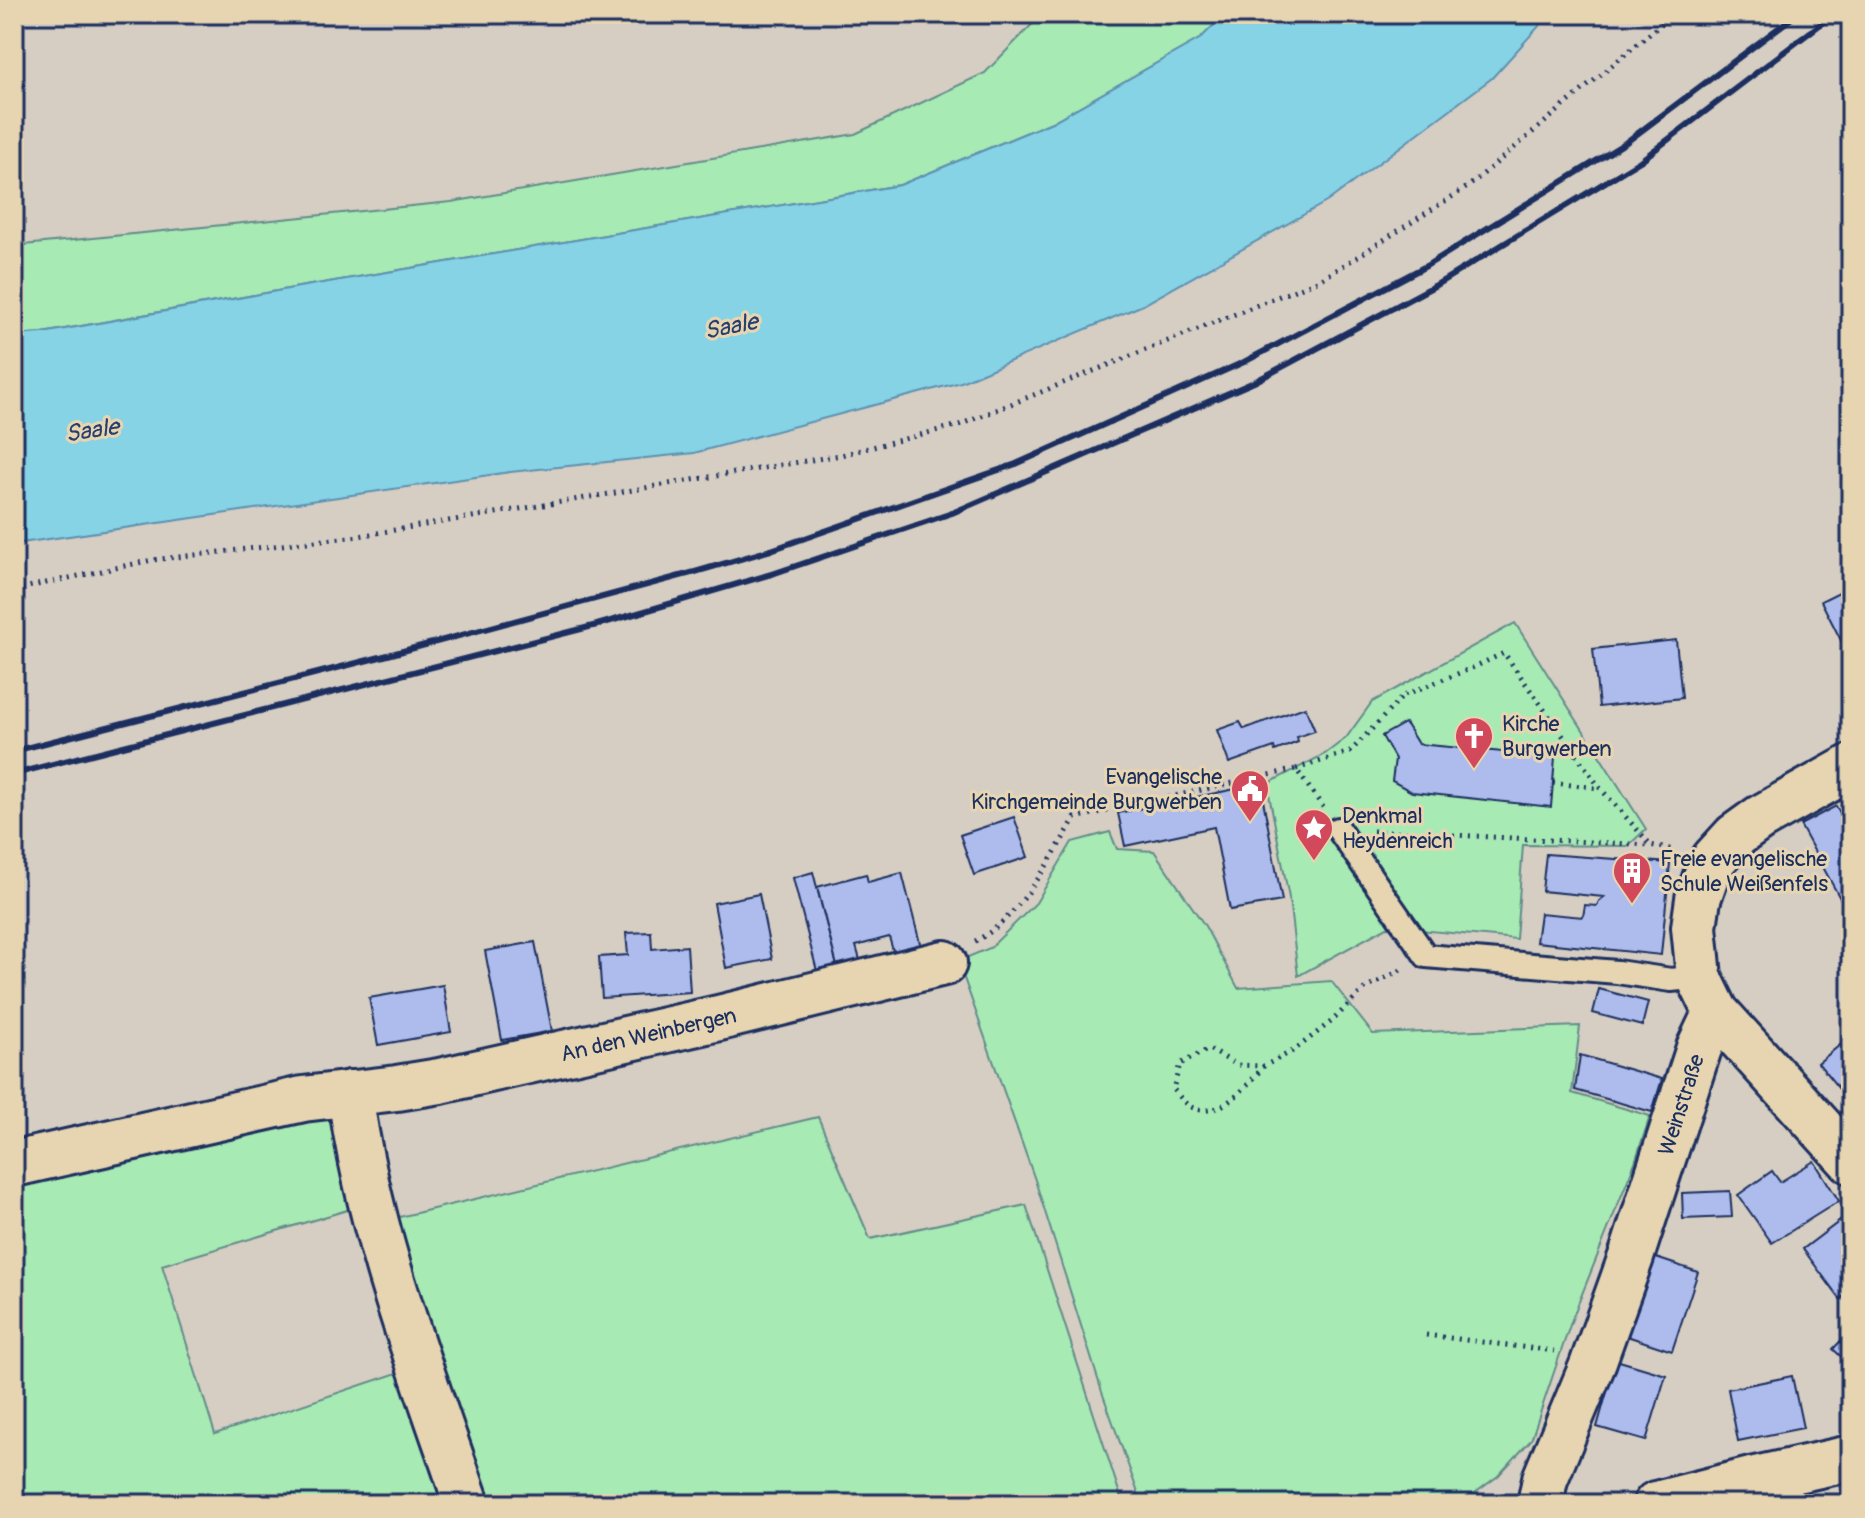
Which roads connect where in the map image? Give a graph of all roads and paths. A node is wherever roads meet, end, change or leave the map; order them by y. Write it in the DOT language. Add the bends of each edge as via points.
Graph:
graph roads {
  1 [pos="1673,14"];
  2 [pos="14,590"];
  3 [pos="1851,767"];
  4 [pos="1296,769"];
  5 [pos="1553,783"];
  6 [pos="1600,788"];
  7 [pos="1338,829"];
  8 [pos="1650,845"];
  9 [pos="1714,859"];
  10 [pos="1426,956"];
  11 [pos="944,963"];
  12 [pos="1707,995"];
  13 [pos="1264,1066"];
  14 [pos="350,1093"];
  15 [pos="1851,1161"];
  16 [pos="14,1164"];
  17 [pos="1426,1335"];
  18 [pos="1594,1359"];
  19 [pos="1851,1458"];
  20 [pos="467,1504"];
  21 [pos="1540,1504"];
  22 [pos="1656,1504"];
  1 -- 2 [label="path" via="1469,186 1322,279 959,425 841,455 359,536 152,560"];
  3 -- 9 [label="street" via="1760,818"];
  4 -- 6 [label="path" via="1350,752 1404,695 1504,653"];
  4 -- 7 [label="path"];
  4 -- 11 [label="path" via="1075,818 1034,887 993,928"];
  5 -- 6 [label="path"];
  6 -- 8 [label="path"];
  7 -- 8 [label="path"];
  7 -- 10 [label="lane"];
  8 -- 9 [label="path"];
  9 -- 12 [label="street" via="1698,899 1694,927"];
  10 -- 12 [label="lane" via="1617,972 1671,980"];
  10 -- 13 [label="path" via="1363,990 1293,1051"];
  11 -- 14 [label="street, An den Weinbergen" via="455,1077"];
  12 -- 15 [label="street"];
  12 -- 18 [label="street, Weinstraße" via="1699,1048"];
  13 -- 13 [label="path" via="1237,1065 1209,1049 1180,1064 1173,1089 1191,1107 1212,1110 1232,1100"];
  14 -- 16 [label="street, An den Weinbergen"];
  14 -- 20 [label="street" via="370,1205"];
  17 -- 18 [label="path"];
  18 -- 21 [label="street, Weinstraße" via="1545,1479"];
  19 -- 22 [label="street"];
}
